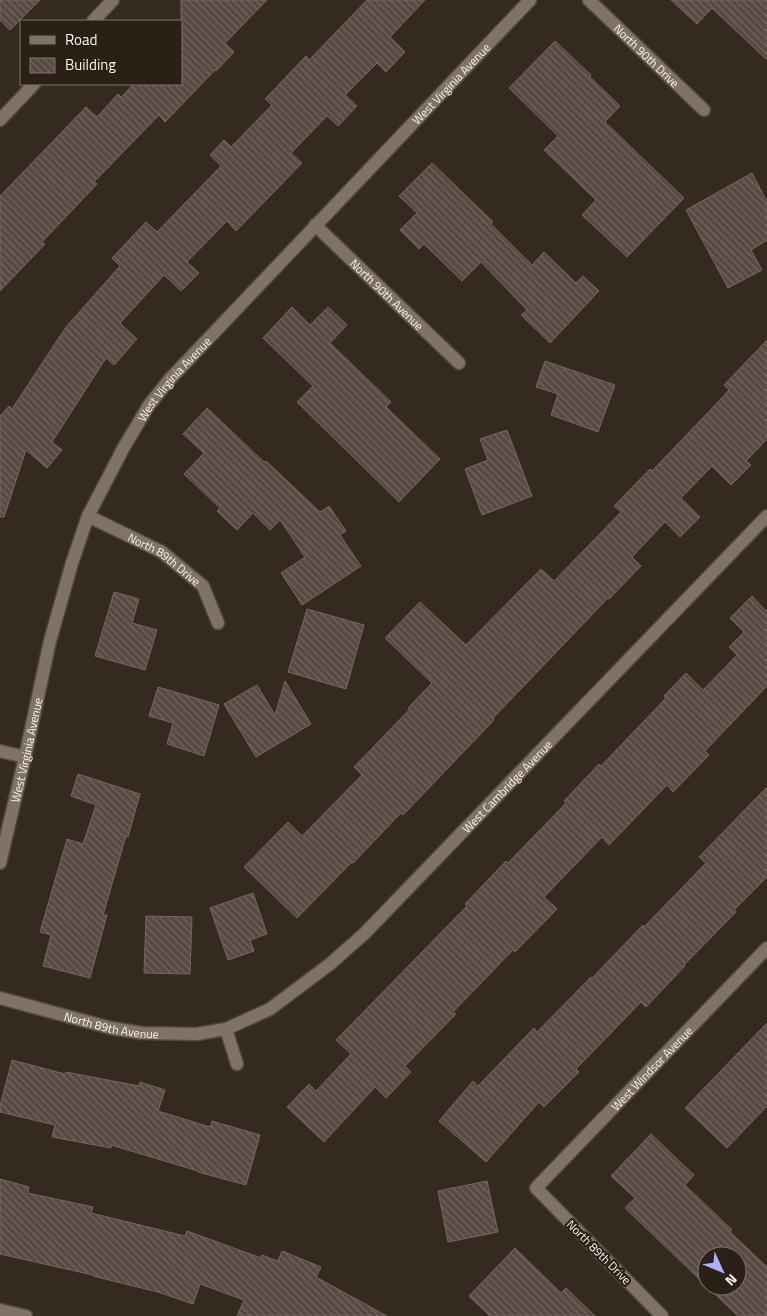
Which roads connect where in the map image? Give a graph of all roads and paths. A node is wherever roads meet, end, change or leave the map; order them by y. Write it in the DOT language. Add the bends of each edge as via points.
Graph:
graph roads {
  1 [pos="113,0"];
  2 [pos="530,0"];
  3 [pos="589,0"];
  4 [pos="94,20"];
  5 [pos="33,85"];
  6 [pos="704,110"];
  7 [pos="0,120"];
  8 [pos="315,225"];
  9 [pos="459,363"];
  10 [pos="88,516"];
  11 [pos="767,516"];
  12 [pos="218,623"];
  13 [pos="0,751"];
  14 [pos="25,758"];
  15 [pos="0,862"];
  16 [pos="767,948"];
  17 [pos="0,998"];
  18 [pos="226,1029"];
  19 [pos="237,1064"];
  20 [pos="536,1188"];
  21 [pos="0,1310"];
  22 [pos="26,1316"];
  23 [pos="662,1316"];
  1 -- 4 [label="street"];
  2 -- 8 [label="street, West Virginia Avenue"];
  3 -- 6 [label="street, North 90th Drive"];
  5 -- 7 [label="street"];
  8 -- 9 [label="street, North 90th Avenue"];
  8 -- 10 [label="street, West Virginia Avenue" via="149,404"];
  10 -- 12 [label="street, North 89th Drive" via="162,552 203,586"];
  10 -- 14 [label="street, West Virginia Avenue" via="50,641"];
  11 -- 18 [label="street, West Cambridge Avenue" via="366,934 270,1009"];
  13 -- 14 [label="street"];
  14 -- 15 [label="street, West Virginia Avenue"];
  16 -- 20 [label="street, West Windsor Avenue"];
  17 -- 18 [label="street, North 89th Avenue" via="111,1028 142,1033 197,1034"];
  18 -- 19 [label="street"];
  20 -- 23 [label="street, North 89th Drive"];
  21 -- 22 [label="street"];
}
